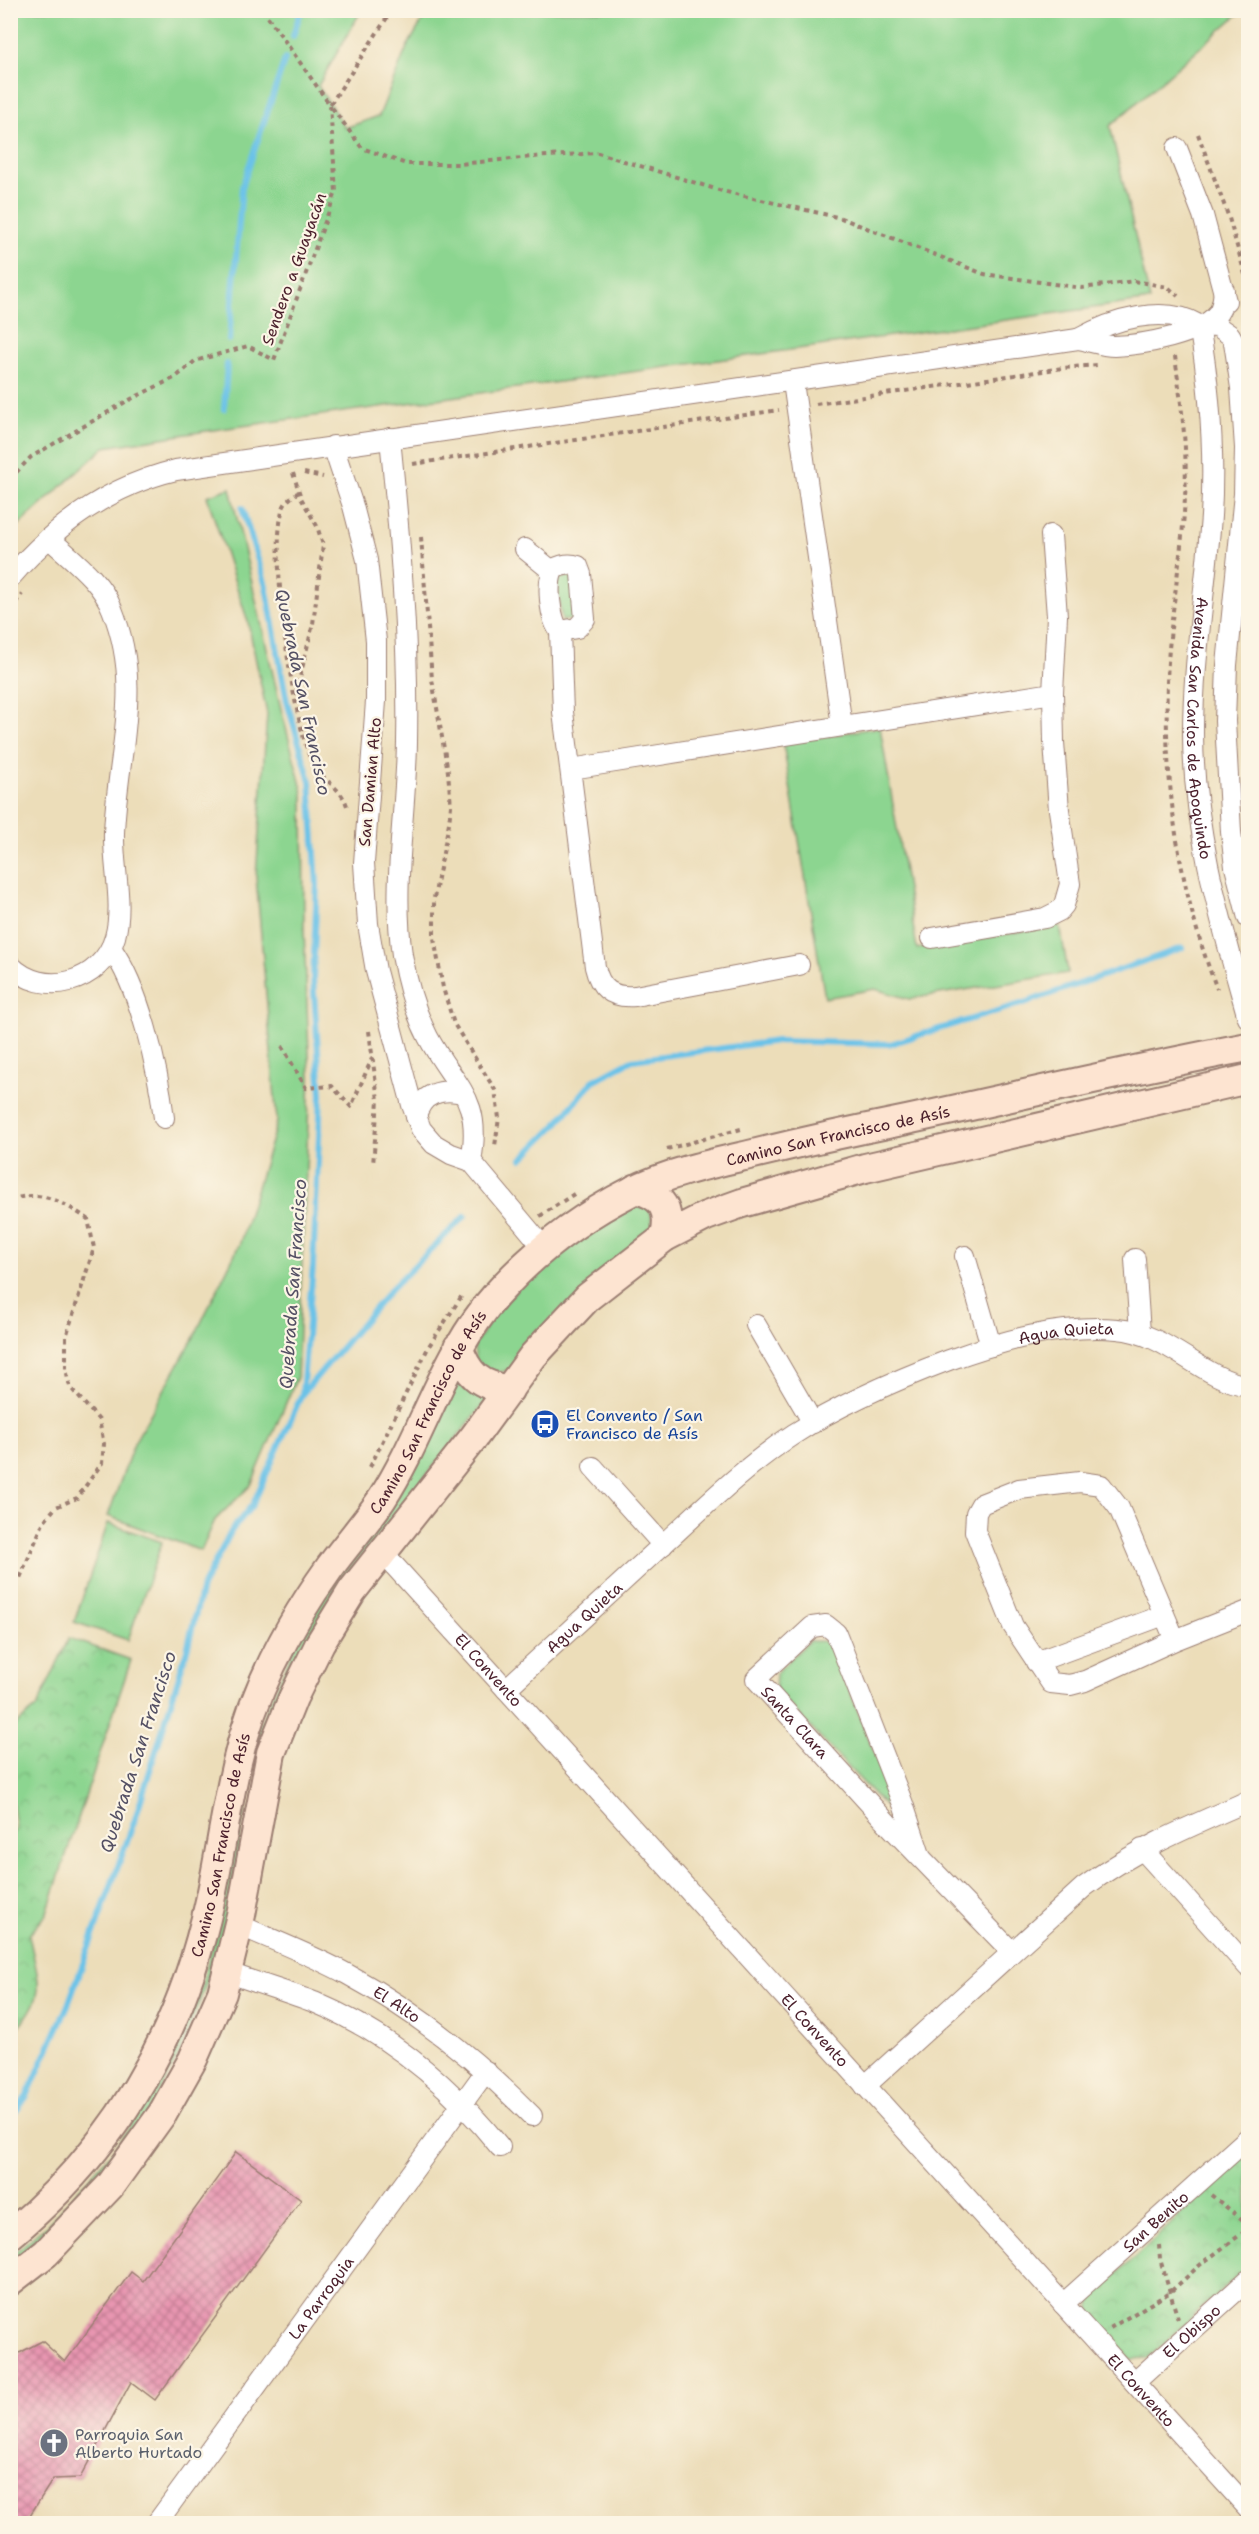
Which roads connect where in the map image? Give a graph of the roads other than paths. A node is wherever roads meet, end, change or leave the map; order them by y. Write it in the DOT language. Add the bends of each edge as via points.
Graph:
graph roads {
  1 [pos="1177,148"];
  2 [pos="1224,290"];
  3 [pos="1198,325"];
  4 [pos="1234,342"];
  5 [pos="793,382"];
  6 [pos="390,438"];
  7 [pos="333,446"];
  8 [pos="1051,535"];
  9 [pos="49,538"];
  10 [pos="525,549"];
  11 [pos="552,571"];
  12 [pos="17,585"];
  13 [pos="560,630"];
  14 [pos="1053,693"];
  15 [pos="842,726"];
  16 [pos="571,769"];
  17 [pos="1229,795"];
  18 [pos="1248,806"];
  19 [pos="1248,837"];
  20 [pos="1235,867"];
  21 [pos="1248,918"];
  22 [pos="932,938"];
  23 [pos="111,948"];
  24 [pos="799,964"];
  25 [pos="10,965"];
  26 [pos="1248,1018"];
  27 [pos="1248,1047"];
  28 [pos="1248,1079"];
  29 [pos="463,1093"];
  30 [pos="416,1117"];
  31 [pos="164,1118"];
  32 [pos="897,1122"];
  33 [pos="910,1158"];
  34 [pos="471,1161"];
  35 [pos="635,1189"];
  36 [pos="536,1225"];
  37 [pos="665,1237"];
  38 [pos="965,1256"];
  39 [pos="1135,1259"];
  40 [pos="756,1325"];
  41 [pos="1140,1333"];
  42 [pos="992,1346"];
  43 [pos="458,1347"];
  44 [pos="1248,1386"];
  45 [pos="509,1390"];
  46 [pos="813,1423"];
  47 [pos="593,1467"];
  48 [pos="663,1545"];
  49 [pos="382,1552"];
  50 [pos="1248,1611"];
  51 [pos="1164,1616"];
  52 [pos="1175,1640"];
  53 [pos="1036,1662"];
  54 [pos="506,1689"];
  55 [pos="1248,1801"];
  56 [pos="1142,1849"];
  57 [pos="921,1858"];
  58 [pos="239,1925"];
  59 [pos="1012,1952"];
  60 [pos="1248,1967"];
  61 [pos="227,1972"];
  62 [pos="486,2071"];
  63 [pos="865,2086"];
  64 [pos="463,2104"];
  65 [pos="532,2116"];
  66 [pos="1248,2138"];
  67 [pos="501,2147"];
  68 [pos="10,2235"];
  69 [pos="1248,2280"];
  70 [pos="10,2281"];
  71 [pos="1063,2304"];
  72 [pos="1135,2382"];
  73 [pos="1248,2508"];
  74 [pos="156,2523"];
  1 -- 2 [label="street, Avenida San Carlos de Apoquindo" via="1203,214"];
  2 -- 3 [label="street" via="1218,313"];
  2 -- 4 [label="street, Avenida San Carlos de Apoquindo"];
  3 -- 4 [label="street" via="1221,328"];
  3 -- 5 [label="street" via="1173,338 1114,346 1078,339"];
  3 -- 26 [label="street, Avenida San Carlos de Apoquindo" via="1212,413 1213,462 1194,684 1197,796 1214,894"];
  4 -- 17 [label="street, Avenida San Carlos de Apoquindo" via="1245,448 1243,520 1226,673"];
  5 -- 6 [label="street"];
  5 -- 15 [label="street"];
  6 -- 7 [label="street"];
  6 -- 29 [label="street, San Damian Alto" via="407,643 400,938 406,979 416,1009 430,1041"];
  7 -- 9 [label="street" via="156,475 94,502"];
  7 -- 30 [label="street, San Damian Alto" via="367,560 376,641 364,892 372,955"];
  8 -- 14 [label="street" via="1057,616"];
  9 -- 12 [label="street"];
  9 -- 23 [label="street" via="92,578 107,598 126,660 128,717 114,831 118,914"];
  10 -- 11 [label="street"];
  11 -- 13 [label="street" via="549,580 553,619"];
  11 -- 13 [label="street" via="568,564 578,566 581,574 585,619 577,628"];
  13 -- 16 [label="street" via="561,682"];
  14 -- 15 [label="street"];
  14 -- 22 [label="street" via="1056,778 1070,884 1064,905 1045,918"];
  15 -- 16 [label="street"];
  16 -- 24 [label="street" via="595,967 604,988 616,995 635,996"];
  17 -- 18 [label="street"];
  17 -- 20 [label="street, Avenida San Carlos de Apoquindo"];
  19 -- 20 [label="street"];
  20 -- 21 [label="street, Avenida San Carlos de Apoquindo"];
  23 -- 25 [label="street" via="91,971 61,984 33,981"];
  23 -- 31 [label="street" via="124,969 143,1024"];
  27 -- 32 [label="main road, Camino San Francisco de Asís"];
  28 -- 33 [label="main road, Camino San Francisco de Asís"];
  29 -- 30 [label="street" via="432,1094 420,1104"];
  29 -- 34 [label="street, San Damian Alto" via="474,1119"];
  30 -- 34 [label="street, San Damian Alto" via="434,1144"];
  32 -- 33 [label="main road"];
  32 -- 35 [label="main road, Camino San Francisco de Asís" via="725,1160"];
  33 -- 37 [label="main road, Camino San Francisco de Asís" via="742,1203"];
  34 -- 36 [label="street, San Damian Alto"];
  35 -- 36 [label="main road, Camino San Francisco de Asís" via="573,1226"];
  35 -- 37 [label="main road" via="651,1193 663,1205 668,1220"];
  36 -- 43 [label="main road, Camino San Francisco de Asís" via="496,1295"];
  37 -- 45 [label="main road, Camino San Francisco de Asís" via="588,1297 533,1356"];
  38 -- 42 [label="street"];
  39 -- 41 [label="street"];
  40 -- 46 [label="street"];
  41 -- 42 [label="street, Agua Quieta" via="1077,1329"];
  41 -- 44 [label="street, Agua Quieta" via="1226,1381"];
  42 -- 46 [label="street, Agua Quieta" via="917,1373"];
  43 -- 45 [label="main road" via="464,1364 476,1378 491,1387"];
  43 -- 68 [label="main road, Camino San Francisco de Asís" via="382,1498 290,1627 255,1704 238,1756 207,1913 169,2030 136,2093 100,2143 43,2209"];
  45 -- 49 [label="main road, Camino San Francisco de Asís"];
  46 -- 48 [label="street, Agua Quieta" via="754,1462"];
  47 -- 48 [label="street"];
  48 -- 54 [label="street, Agua Quieta"];
  49 -- 54 [label="street, El Convento"];
  49 -- 58 [label="main road, Camino San Francisco de Asís" via="320,1643 271,1753"];
  50 -- 52 [label="street"];
  51 -- 52 [label="street"];
  51 -- 53 [label="street"];
  51 -- 53 [label="street" via="1119,1508 1101,1485 1080,1482 1019,1489 981,1504 975,1531 1013,1626"];
  52 -- 53 [label="street" via="1085,1681 1070,1684 1051,1683"];
  54 -- 63 [label="street, El Convento"];
  55 -- 56 [label="street"];
  56 -- 59 [label="street" via="1084,1887"];
  56 -- 60 [label="street"];
  57 -- 57 [label="street, Santa Clara" via="836,1633 826,1625 812,1627 756,1679"];
  57 -- 59 [label="street, Santa Clara"];
  58 -- 61 [label="main road, Camino San Francisco de Asís"];
  58 -- 62 [label="street, El Alto" via="305,1953 367,1986 426,2023"];
  59 -- 63 [label="street"];
  61 -- 64 [label="street" via="316,2003 348,2019 408,2057"];
  61 -- 70 [label="main road, Camino San Francisco de Asís" via="193,2059 162,2114 110,2186 46,2253"];
  62 -- 64 [label="street, La Parroquia"];
  62 -- 65 [label="street, El Alto"];
  63 -- 71 [label="street, El Convento"];
  64 -- 67 [label="street"];
  64 -- 74 [label="street, La Parroquia"];
  66 -- 71 [label="street, San Benito"];
  69 -- 72 [label="street, El Obispo"];
  71 -- 72 [label="street, El Convento"];
  72 -- 73 [label="street, El Convento"];
}
